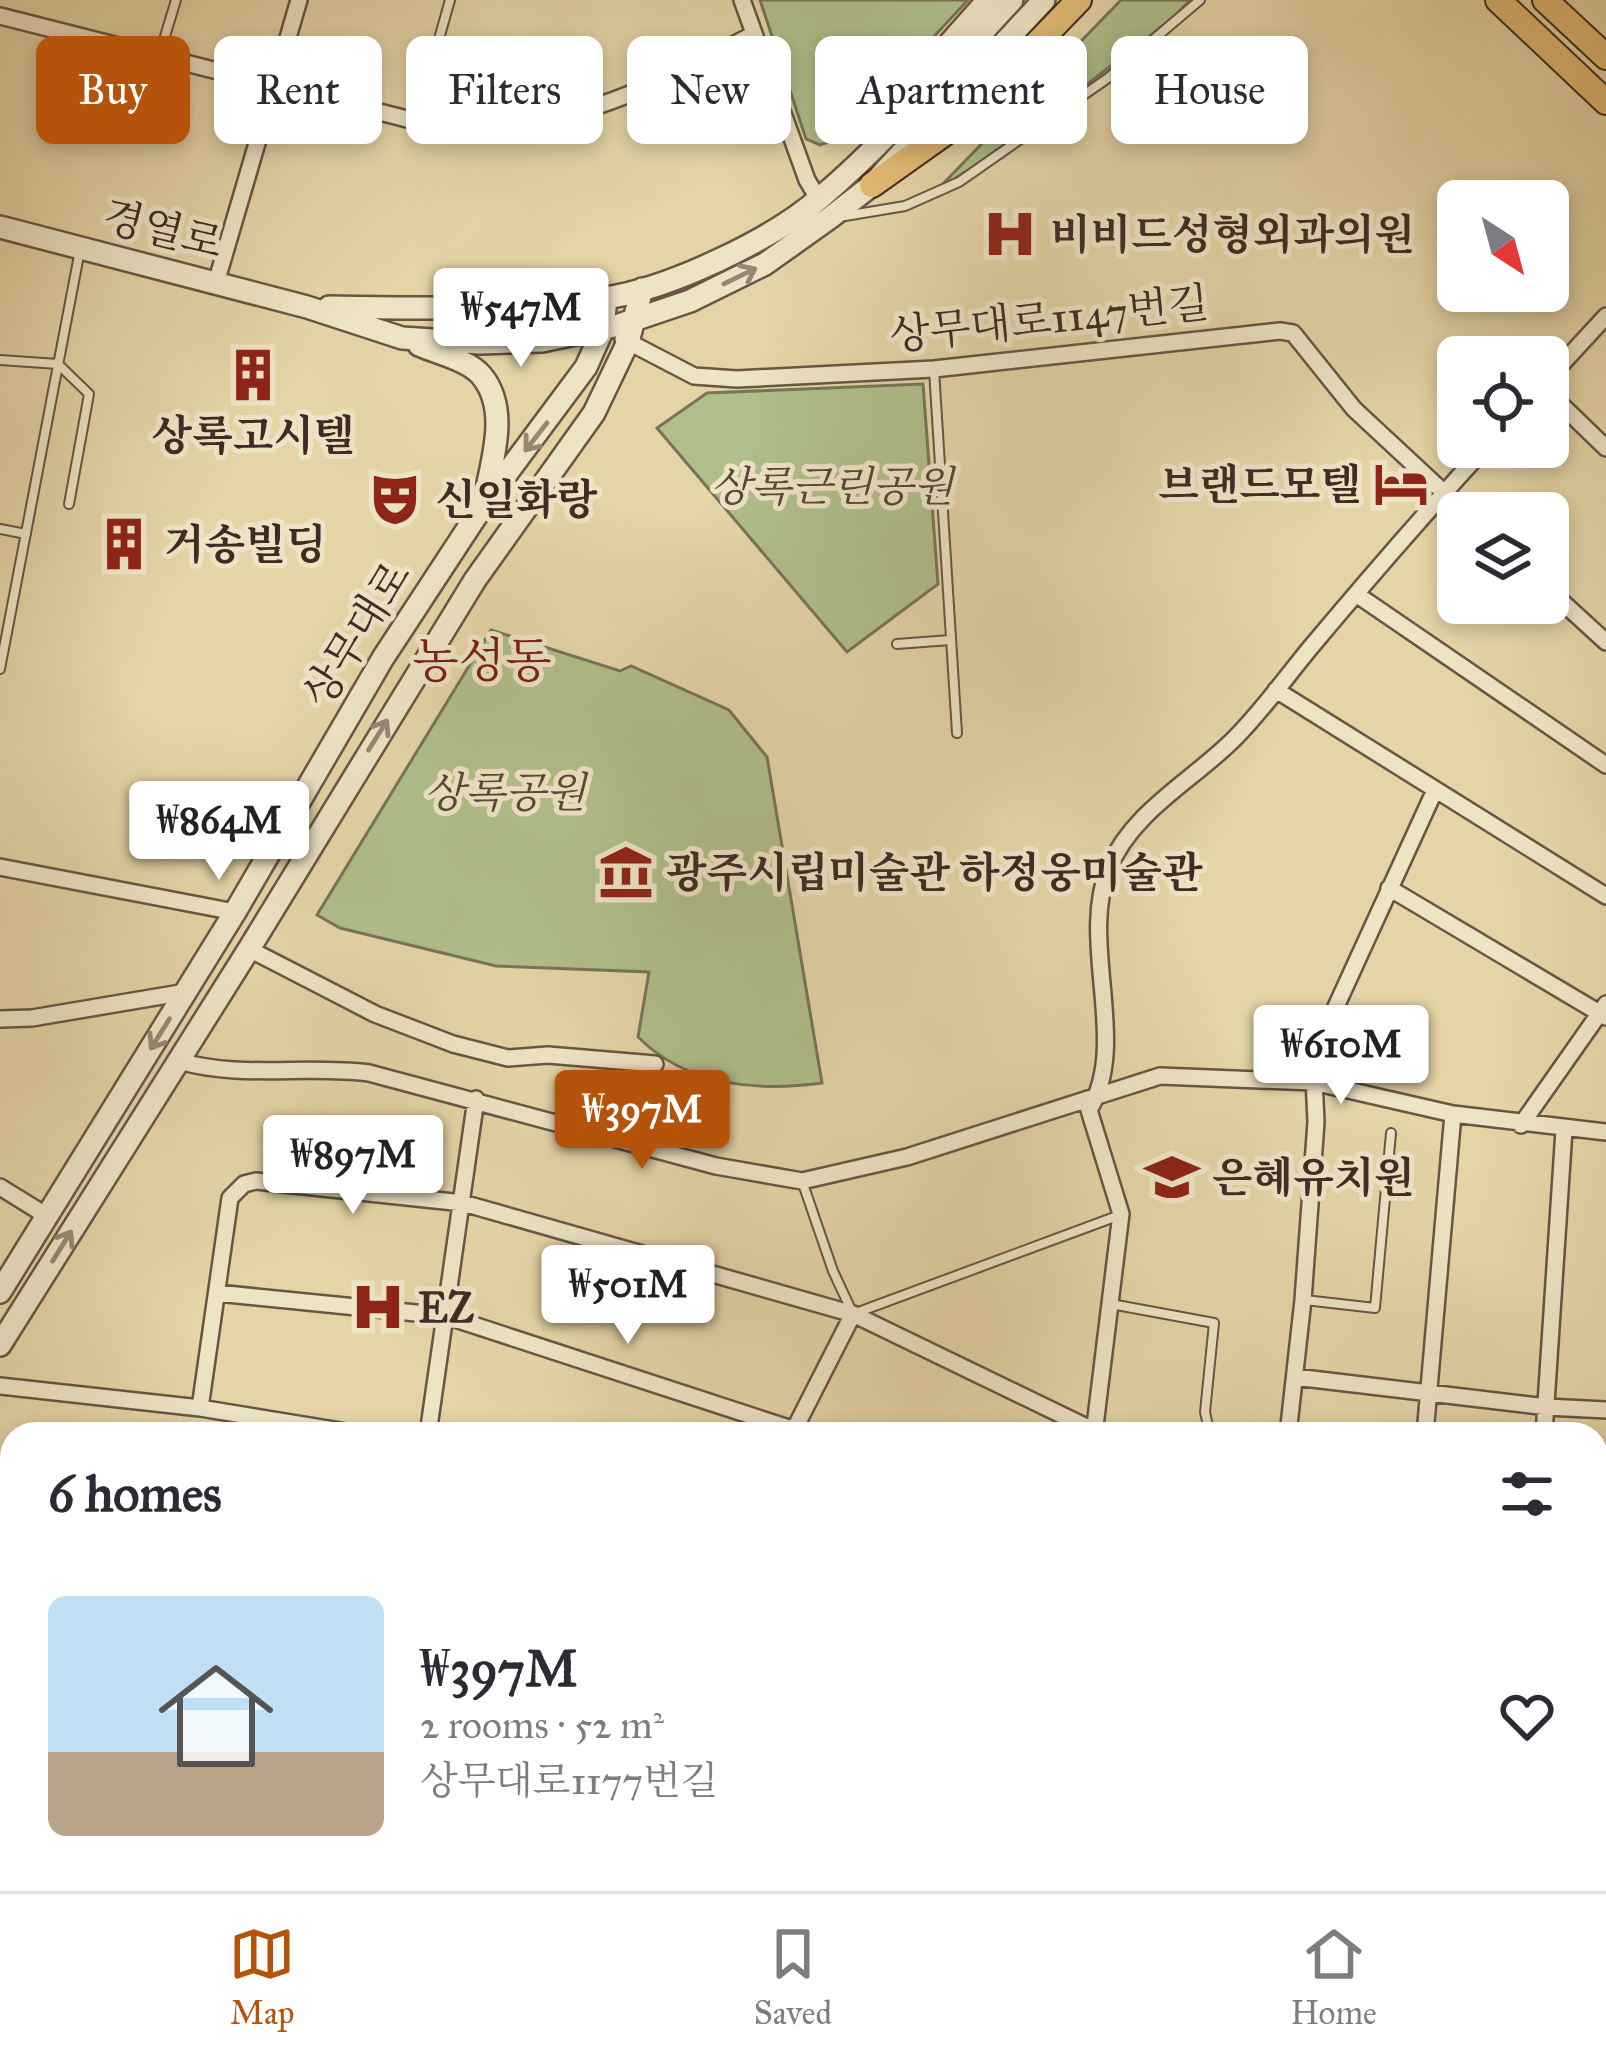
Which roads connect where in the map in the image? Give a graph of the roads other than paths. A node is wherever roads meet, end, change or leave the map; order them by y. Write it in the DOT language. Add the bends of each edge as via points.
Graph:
graph roads {
  1 [pos="176,0"];
  2 [pos="299,0"];
  3 [pos="450,0"];
  4 [pos="742,0"];
  5 [pos="988,0"];
  6 [pos="1012,0"];
  7 [pos="1044,0"];
  8 [pos="1079,0"];
  9 [pos="1200,0"];
  10 [pos="1498,0"];
  11 [pos="1545,0"];
  12 [pos="0,16"];
  13 [pos="754,34"];
  14 [pos="77,36"];
  15 [pos="165,36"];
  16 [pos="288,36"];
  17 [pos="440,36"];
  18 [pos="1606,57"];
  19 [pos="1606,102"];
  20 [pos="603,105"];
  21 [pos="256,144"];
  22 [pos="872,185"];
  23 [pos="825,209"];
  24 [pos="0,227"];
  25 [pos="80,248"];
  26 [pos="217,283"];
  27 [pos="642,289"];
  28 [pos="606,298"];
  29 [pos="307,307"];
  30 [pos="1606,316"];
  31 [pos="603,328"];
  32 [pos="630,332"];
  33 [pos="402,338"];
  34 [pos="1569,356"];
  35 [pos="0,360"];
  36 [pos="58,364"];
  37 [pos="934,368"];
  38 [pos="1569,412"];
  39 [pos="1606,448"];
  40 [pos="1466,468"];
  41 [pos="1444,492"];
  42 [pos="1437,500"];
  43 [pos="69,504"];
  44 [pos="484,504"];
  45 [pos="0,529"];
  46 [pos="26,534"];
  47 [pos="1356,593"];
  48 [pos="1569,608"];
  49 [pos="950,640"];
  50 [pos="1606,642"];
  51 [pos="897,644"];
  52 [pos="0,669"];
  53 [pos="1276,690"];
  54 [pos="957,733"];
  55 [pos="1606,765"];
  56 [pos="1435,790"];
  57 [pos="0,866"];
  58 [pos="1389,888"];
  59 [pos="1606,896"];
  60 [pos="235,912"];
  61 [pos="249,950"];
  62 [pos="186,992"];
  63 [pos="1604,1012"];
  64 [pos="0,1018"];
  65 [pos="179,1061"];
  66 [pos="656,1064"];
  67 [pos="1313,1082"];
  68 [pos="1099,1094"];
  69 [pos="476,1099"];
  70 [pos="1453,1114"];
  71 [pos="1521,1125"];
  72 [pos="1564,1130"];
  73 [pos="1391,1132"];
  74 [pos="1606,1132"];
  75 [pos="802,1181"];
  76 [pos="0,1187"];
  77 [pos="463,1203"];
  78 [pos="1121,1214"];
  79 [pos="46,1216"];
  80 [pos="0,1292"];
  81 [pos="217,1293"];
  82 [pos="1303,1300"];
  83 [pos="1112,1304"];
  84 [pos="853,1314"];
  85 [pos="446,1316"];
  86 [pos="0,1345"];
  87 [pos="1295,1377"];
  88 [pos="0,1387"];
  89 [pos="1429,1392"];
  90 [pos="1547,1407"];
  91 [pos="200,1408"];
  92 [pos="1606,1410"];
  93 [pos="286,1422"];
  94 [pos="430,1422"];
  95 [pos="768,1422"];
  96 [pos="803,1422"];
  97 [pos="1074,1422"];
  98 [pos="1098,1422"];
  99 [pos="1207,1422"];
  100 [pos="1289,1422"];
  101 [pos="1426,1422"];
  102 [pos="1545,1422"];
  1 -- 15 [label="lane"];
  2 -- 16 [label="street"];
  3 -- 17 [label="lane"];
  4 -- 13 [label="street"];
  5 -- 23 [label="street" via="909,86"];
  6 -- 23 [label="street"];
  7 -- 22 [label="street"];
  8 -- 22 [label="main road" via="962,121"];
  9 -- 23 [label="lane" via="1092,90 959,182 905,206"];
  10 -- 19 [label="main road"];
  11 -- 18 [label="main road"];
  12 -- 14 [label="street"];
  13 -- 20 [label="street"];
  13 -- 23 [label="street"];
  21 -- 26 [label="street"];
  22 -- 23 [label="street"];
  23 -- 27 [label="street"];
  32 -- 23 [label="street, one-way" via="765,264"];
  24 -- 25 [label="street, 경열로"];
  25 -- 26 [label="street, 경열로"];
  25 -- 36 [label="lane"];
  26 -- 29 [label="street, 경열로"];
  27 -- 28 [label="street"];
  27 -- 32 [label="street, 상무대로"];
  28 -- 29 [label="street, 경열로" via="452,309"];
  28 -- 31 [label="street, 상무대로"];
  29 -- 33 [label="street, 경열로"];
  30 -- 34 [label="street"];
  31 -- 32 [label="street, 경열로"];
  31 -- 33 [label="street, 경열로" via="542,341"];
  31 -- 44 [label="street, 상무대로, one-way" via="586,367"];
  32 -- 37 [label="street, 상무대로1147번길" via="678,370 711,379"];
  61 -- 32 [label="street, 상무대로, one-way" via="475,580 594,412"];
  33 -- 44 [label="street" via="479,372 496,402"];
  35 -- 36 [label="lane"];
  36 -- 43 [label="lane" via="89,394"];
  36 -- 46 [label="lane"];
  37 -- 41 [label="street, 상무대로1147번길" via="1293,333 1354,409"];
  37 -- 49 [label="lane"];
  38 -- 39 [label="street"];
  40 -- 41 [label="street"];
  42 -- 47 [label="street"];
  44 -- 60 [label="street, 상무대로"];
  45 -- 46 [label="lane"];
  46 -- 52 [label="lane"];
  47 -- 53 [label="street"];
  47 -- 55 [label="street"];
  48 -- 50 [label="street"];
  49 -- 51 [label="lane"];
  49 -- 54 [label="lane"];
  53 -- 56 [label="street"];
  53 -- 68 [label="street" via="1234,740 1149,814 1106,872"];
  56 -- 58 [label="street"];
  56 -- 59 [label="street"];
  57 -- 60 [label="street"];
  58 -- 63 [label="street"];
  58 -- 67 [label="street" via="1313,1057"];
  60 -- 62 [label="street, 상무대로"];
  61 -- 65 [label="street, 상무대로"];
  61 -- 66 [label="street" via="453,1044 508,1058"];
  62 -- 64 [label="street"];
  62 -- 79 [label="street, 상무대로, one-way"];
  63 -- 71 [label="street"];
  65 -- 69 [label="street" via="212,1070 341,1070"];
  86 -- 65 [label="street, 상무대로, one-way"];
  67 -- 68 [label="street" via="1160,1076"];
  67 -- 70 [label="street"];
  67 -- 82 [label="street"];
  68 -- 75 [label="street" via="907,1157"];
  68 -- 78 [label="street" via="1089,1110"];
  69 -- 75 [label="street" via="716,1166"];
  69 -- 77 [label="street"];
  70 -- 71 [label="street"];
  70 -- 89 [label="street"];
  71 -- 72 [label="street"];
  72 -- 74 [label="street"];
  72 -- 90 [label="street"];
  73 -- 82 [label="lane" via="1375,1308"];
  75 -- 84 [label="lane"];
  76 -- 79 [label="street"];
  77 -- 81 [label="street" via="244,1184 230,1198"];
  77 -- 84 [label="street"];
  77 -- 85 [label="street"];
  78 -- 83 [label="street"];
  78 -- 84 [label="lane"];
  79 -- 80 [label="street, 상무대로"];
  81 -- 85 [label="street"];
  81 -- 91 [label="street"];
  82 -- 87 [label="street"];
  83 -- 98 [label="street"];
  83 -- 99 [label="lane" via="1214,1323"];
  84 -- 96 [label="street"];
  84 -- 97 [label="street"];
  85 -- 94 [label="street"];
  85 -- 95 [label="street"];
  87 -- 89 [label="street"];
  87 -- 100 [label="street"];
  88 -- 91 [label="street"];
  89 -- 90 [label="street"];
  89 -- 101 [label="street"];
  90 -- 92 [label="street"];
  90 -- 102 [label="street"];
  91 -- 93 [label="street"];
}
